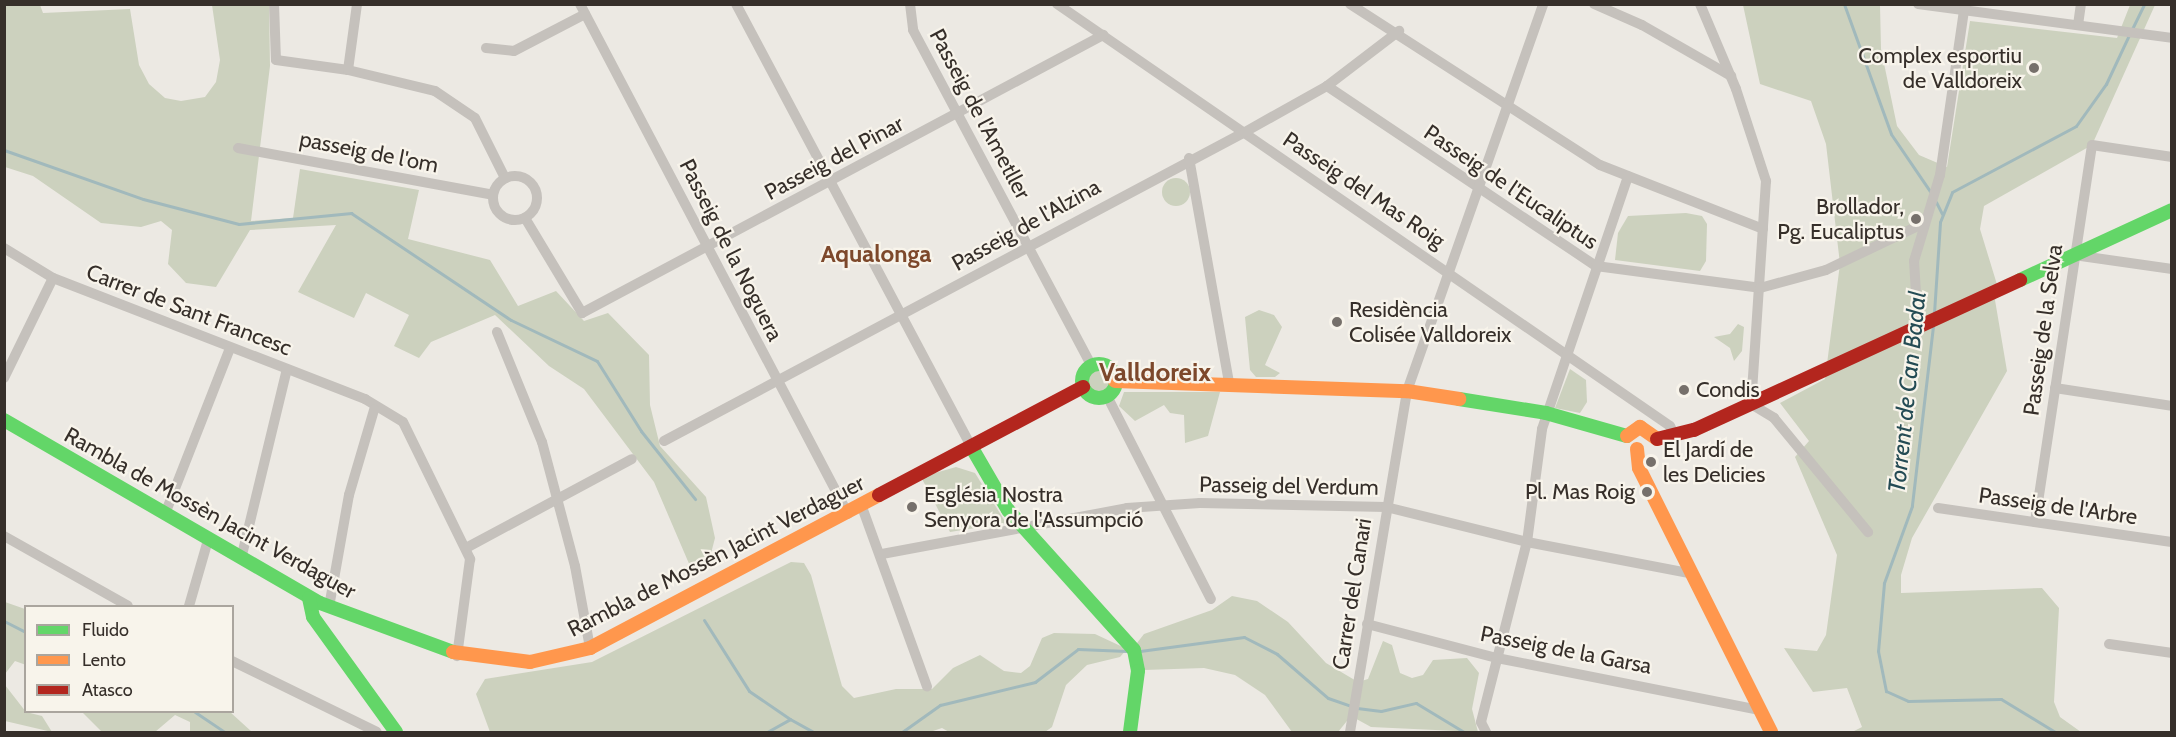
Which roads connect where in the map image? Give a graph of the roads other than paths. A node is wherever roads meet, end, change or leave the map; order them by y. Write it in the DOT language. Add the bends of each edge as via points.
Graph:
graph roads {
  1 [pos="274,4"];
  2 [pos="357,4"];
  3 [pos="736,4"];
  4 [pos="910,4"];
  5 [pos="1057,4"];
  6 [pos="1350,4"];
  7 [pos="1544,4"];
  8 [pos="1594,4"];
  9 [pos="1700,4"];
  10 [pos="1918,4"];
  11 [pos="2081,4"];
  12 [pos="1965,8"];
  13 [pos="583,9"];
  14 [pos="2078,25"];
  15 [pos="1399,31"];
  16 [pos="1103,35"];
  17 [pos="2172,38"];
  18 [pos="486,48"];
  19 [pos="348,70"];
  20 [pos="1731,76"];
  21 [pos="1327,86"];
  22 [pos="1507,106"];
  23 [pos="960,115"];
  24 [pos="1245,132"];
  25 [pos="238,148"];
  26 [pos="2172,157"];
  27 [pos="1189,158"];
  28 [pos="1628,176"];
  29 [pos="505,178"];
  30 [pos="831,180"];
  31 [pos="1478,189"];
  32 [pos="493,195"];
  33 [pos="2172,210"];
  34 [pos="525,218"];
  35 [pos="1922,224"];
  36 [pos="1763,229"];
  37 [pos="1030,247"];
  38 [pos="4,248"];
  39 [pos="708,249"];
  40 [pos="2073,255"];
  41 [pos="1596,266"];
  42 [pos="2172,268"];
  43 [pos="1450,273"];
  44 [pos="53,278"];
  45 [pos="1760,288"];
  46 [pos="904,313"];
  47 [pos="1918,326"];
  48 [pos="497,332"];
  49 [pos="229,351"];
  50 [pos="1567,355"];
  51 [pos="1092,366"];
  52 [pos="287,369"];
  53 [pos="4,378"];
  54 [pos="777,381"];
  55 [pos="1115,381"];
  56 [pos="1229,382"];
  57 [pos="1083,387"];
  58 [pos="2055,388"];
  59 [pos="1407,390"];
  60 [pos="1107,396"];
  61 [pos="1752,404"];
  62 [pos="2172,406"];
  63 [pos="374,410"];
  64 [pos="1647,410"];
  65 [pos="1546,413"];
  66 [pos="4,420"];
  67 [pos="1640,428"];
  68 [pos="1627,436"];
  69 [pos="1675,436"];
  70 [pos="1657,439"];
  71 [pos="664,441"];
  72 [pos="972,448"];
  73 [pos="1637,449"];
  74 [pos="632,459"];
  75 [pos="556,500"];
  76 [pos="1166,505"];
  77 [pos="862,507"];
  78 [pos="1386,507"];
  79 [pos="1938,508"];
  80 [pos="165,514"];
  81 [pos="848,514"];
  82 [pos="2035,522"];
  83 [pos="1024,529"];
  84 [pos="1868,532"];
  85 [pos="4,536"];
  86 [pos="208,540"];
  87 [pos="1527,542"];
  88 [pos="2172,542"];
  89 [pos="466,548"];
  90 [pos="882,554"];
  91 [pos="241,559"];
  92 [pos="1693,574"];
  93 [pos="309,598"];
  94 [pos="1211,599"];
  95 [pos="126,605"];
  96 [pos="189,605"];
  97 [pos="329,607"];
  98 [pos="1366,624"];
  99 [pos="2109,644"];
  100 [pos="590,648"];
  101 [pos="2172,653"];
  102 [pos="457,656"];
  103 [pos="1497,658"];
  104 [pos="234,662"];
  105 [pos="927,687"];
  106 [pos="1760,710"];
  107 [pos="1350,727"];
  108 [pos="1766,729"];
  109 [pos="377,732"];
  110 [pos="396,732"];
  111 [pos="1130,732"];
  112 [pos="1486,732"];
  1 -- 19 [label="street" via="276,60"];
  2 -- 19 [label="street"];
  3 -- 30 [label="street"];
  4 -- 23 [label="street, Passeig de l'Ametller" via="913,30"];
  5 -- 16 [label="street, Passeig del Mas Roig"];
  6 -- 15 [label="street"];
  7 -- 22 [label="street, Carrer del Canari"];
  8 -- 20 [label="street" via="1642,25"];
  9 -- 20 [label="street"];
  10 -- 12 [label="street"];
  11 -- 14 [label="street"];
  12 -- 14 [label="street"];
  12 -- 35 [label="street" via="1940,175"];
  13 -- 18 [label="street" via="514,51"];
  13 -- 39 [label="street, Passeig de la Noguera"];
  14 -- 17 [label="street"];
  15 -- 21 [label="street, Passeig de l'Alzina"];
  15 -- 22 [label="street"];
  16 -- 23 [label="street, Passeig del Pinar"];
  16 -- 24 [label="street, Passeig del Mas Roig"];
  19 -- 29 [label="street" via="435,92 454,102 485,132"];
  20 -- 36 [label="street" via="1766,181"];
  21 -- 24 [label="street, Passeig de l'Alzina"];
  21 -- 31 [label="street, Passeig de l'Eucaliptus"];
  22 -- 28 [label="street"];
  22 -- 31 [label="street, Carrer del Canari"];
  23 -- 30 [label="street, Passeig del Pinar"];
  23 -- 37 [label="street, Passeig de l'Ametller"];
  24 -- 27 [label="street, Passeig de l'Alzina"];
  24 -- 43 [label="street, Passeig del Mas Roig"];
  25 -- 32 [label="street, passeig de l'om"];
  26 -- 40 [label="street, Passeig de la Selva" via="2092,145"];
  27 -- 37 [label="street, Passeig de l'Alzina"];
  27 -- 56 [label="street"];
  28 -- 36 [label="street"];
  28 -- 41 [label="street"];
  29 -- 32 [label="street"];
  29 -- 34 [label="street" via="521,177 535,188 538,202"];
  30 -- 39 [label="street, Passeig del Pinar"];
  30 -- 46 [label="street"];
  31 -- 41 [label="street, Passeig de l'Eucaliptus"];
  31 -- 43 [label="street, Carrer del Canari"];
  32 -- 34 [label="street" via="501,215"];
  33 -- 40 [label="street"];
  34 -- 39 [label="street, Passeig del Pinar" via="582,312"];
  35 -- 45 [label="street" via="1826,270"];
  35 -- 47 [label="street" via="1913,277"];
  36 -- 45 [label="street"];
  37 -- 46 [label="street, Passeig de l'Alzina"];
  37 -- 51 [label="street, Passeig de l'Ametller" via="1062,318"];
  38 -- 44 [label="street, Carrer de Sant Francesc"];
  39 -- 54 [label="street, Passeig de la Noguera"];
  40 -- 42 [label="street"];
  40 -- 47 [label="street"];
  40 -- 58 [label="street, Passeig de la Selva"];
  41 -- 45 [label="street, Passeig de l'Eucaliptus"];
  41 -- 50 [label="street"];
  43 -- 50 [label="street, Passeig del Mas Roig"];
  43 -- 59 [label="street, Carrer del Canari"];
  44 -- 49 [label="street, Carrer de Sant Francesc"];
  44 -- 53 [label="street"];
  45 -- 61 [label="street"];
  46 -- 54 [label="street, Passeig de l'Alzina"];
  46 -- 72 [label="street"];
  47 -- 61 [label="street"];
  48 -- 75 [label="street" via="542,442"];
  49 -- 52 [label="street, Carrer de Sant Francesc"];
  49 -- 80 [label="street"];
  50 -- 64 [label="street, Passeig del Mas Roig"];
  50 -- 65 [label="street"];
  51 -- 55 [label="street" via="1108,367"];
  51 -- 57 [label="street" via="1083,377"];
  52 -- 63 [label="street, Carrer de Sant Francesc" via="364,399"];
  52 -- 91 [label="street"];
  54 -- 71 [label="street, Passeig de l'Alzina"];
  54 -- 81 [label="street, Passeig de la Noguera"];
  55 -- 56 [label="street"];
  55 -- 60 [label="street"];
  56 -- 59 [label="street"];
  57 -- 60 [label="street" via="1093,397"];
  57 -- 72 [label="street, Rambla de Mossèn Jacint Verdaguer"];
  58 -- 62 [label="street"];
  58 -- 82 [label="street, Passeig de la Selva"];
  59 -- 65 [label="street"];
  59 -- 78 [label="street, Carrer del Canari"];
  60 -- 76 [label="street"];
  61 -- 69 [label="street"];
  61 -- 84 [label="street" via="1774,418"];
  63 -- 89 [label="street" via="398,419"];
  63 -- 97 [label="street" via="349,495"];
  64 -- 67 [label="street"];
  64 -- 69 [label="street, Passeig del Mas Roig" via="1670,426"];
  65 -- 68 [label="street"];
  65 -- 87 [label="street"];
  66 -- 80 [label="street, Rambla de Mossèn Jacint Verdaguer"];
  67 -- 68 [label="street"];
  67 -- 70 [label="street"];
  68 -- 73 [label="street"];
  69 -- 70 [label="street"];
  70 -- 73 [label="street" via="1652,448"];
  72 -- 77 [label="street, Rambla de Mossèn Jacint Verdaguer"];
  72 -- 83 [label="street"];
  73 -- 92 [label="street" via="1637,463"];
  74 -- 75 [label="street"];
  75 -- 89 [label="street"];
  75 -- 100 [label="street"];
  76 -- 78 [label="street, Passeig del Verdum"];
  76 -- 83 [label="street, Passeig del Verdum"];
  76 -- 94 [label="street"];
  77 -- 81 [label="street, Rambla de Mossèn Jacint Verdaguer"];
  77 -- 90 [label="street"];
  78 -- 87 [label="street, Passeig del Verdum"];
  78 -- 98 [label="street, Carrer del Canari"];
  79 -- 82 [label="street, Passeig de l'Arbre"];
  80 -- 86 [label="street, Rambla de Mossèn Jacint Verdaguer"];
  81 -- 100 [label="street, Rambla de Mossèn Jacint Verdaguer"];
  82 -- 88 [label="street, Passeig de l'Arbre"];
  83 -- 90 [label="street, Passeig del Verdum"];
  83 -- 111 [label="street" via="1134,650 1138,671"];
  85 -- 95 [label="street"];
  86 -- 91 [label="street, Rambla de Mossèn Jacint Verdaguer"];
  86 -- 96 [label="street"];
  87 -- 92 [label="street, Passeig del Verdum"];
  87 -- 103 [label="street"];
  89 -- 102 [label="street" via="470,570"];
  90 -- 105 [label="street"];
  91 -- 93 [label="street, Rambla de Mossèn Jacint Verdaguer"];
  92 -- 106 [label="street"];
  93 -- 97 [label="street, Rambla de Mossèn Jacint Verdaguer"];
  93 -- 110 [label="street" via="313,617"];
  97 -- 102 [label="street, Rambla de Mossèn Jacint Verdaguer"];
  98 -- 103 [label="street, Passeig de la Garsa"];
  98 -- 107 [label="street, Carrer del Canari"];
  99 -- 101 [label="street"];
  100 -- 102 [label="street, Rambla de Mossèn Jacint Verdaguer" via="530,662"];
  103 -- 106 [label="street, Passeig de la Garsa"];
  103 -- 112 [label="street" via="1481,722"];
  104 -- 109 [label="street"];
  106 -- 108 [label="street"];
}
